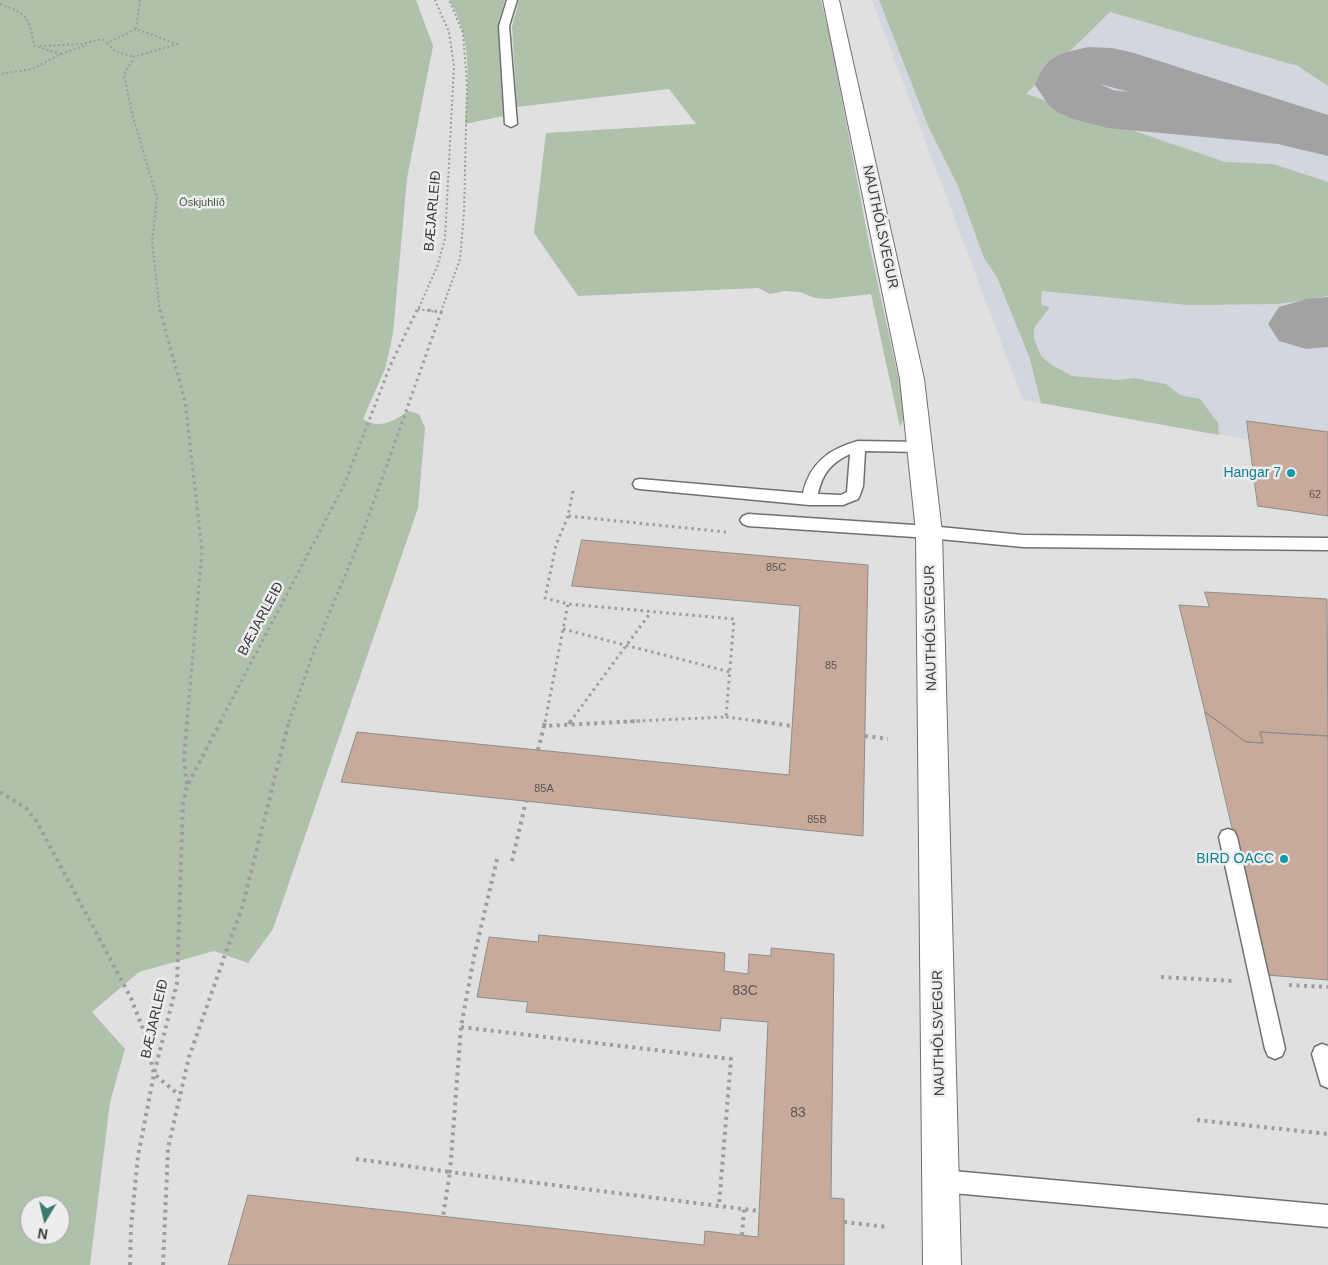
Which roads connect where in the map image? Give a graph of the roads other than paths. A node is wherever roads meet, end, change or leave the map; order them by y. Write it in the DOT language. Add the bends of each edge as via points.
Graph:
graph roads {
  1 [pos="512,0"];
  2 [pos="831,0"];
  3 [pos="511,124"];
  4 [pos="858,446"];
  5 [pos="921,447"];
  6 [pos="640,484"];
  7 [pos="809,500"];
  8 [pos="748,520"];
  9 [pos="929,532"];
  10 [pos="1328,544"];
  11 [pos="1228,838"];
  12 [pos="1275,1049"];
  13 [pos="1322,1054"];
  14 [pos="1328,1078"];
  15 [pos="942,1182"];
  16 [pos="1328,1216"];
  17 [pos="942,1265"];
  1 -- 3 [label="lane" via="504,26"];
  2 -- 5 [label="street, NAUTHÓLSVEGUR" via="912,379"];
  4 -- 5 [label="lane"];
  4 -- 7 [label="lane" via="834,454 822,466 812,482"];
  4 -- 7 [label="lane" via="853,495 843,500"];
  5 -- 9 [label="street, NAUTHÓLSVEGUR"];
  6 -- 7 [label="lane"];
  8 -- 9 [label="lane"];
  9 -- 10 [label="lane" via="1023,541"];
  9 -- 15 [label="street, NAUTHÓLSVEGUR"];
  11 -- 12 [label="lane"];
  13 -- 14 [label="lane"];
  15 -- 16 [label="lane"];
  15 -- 17 [label="street, NAUTHÓLSVEGUR"];
}
